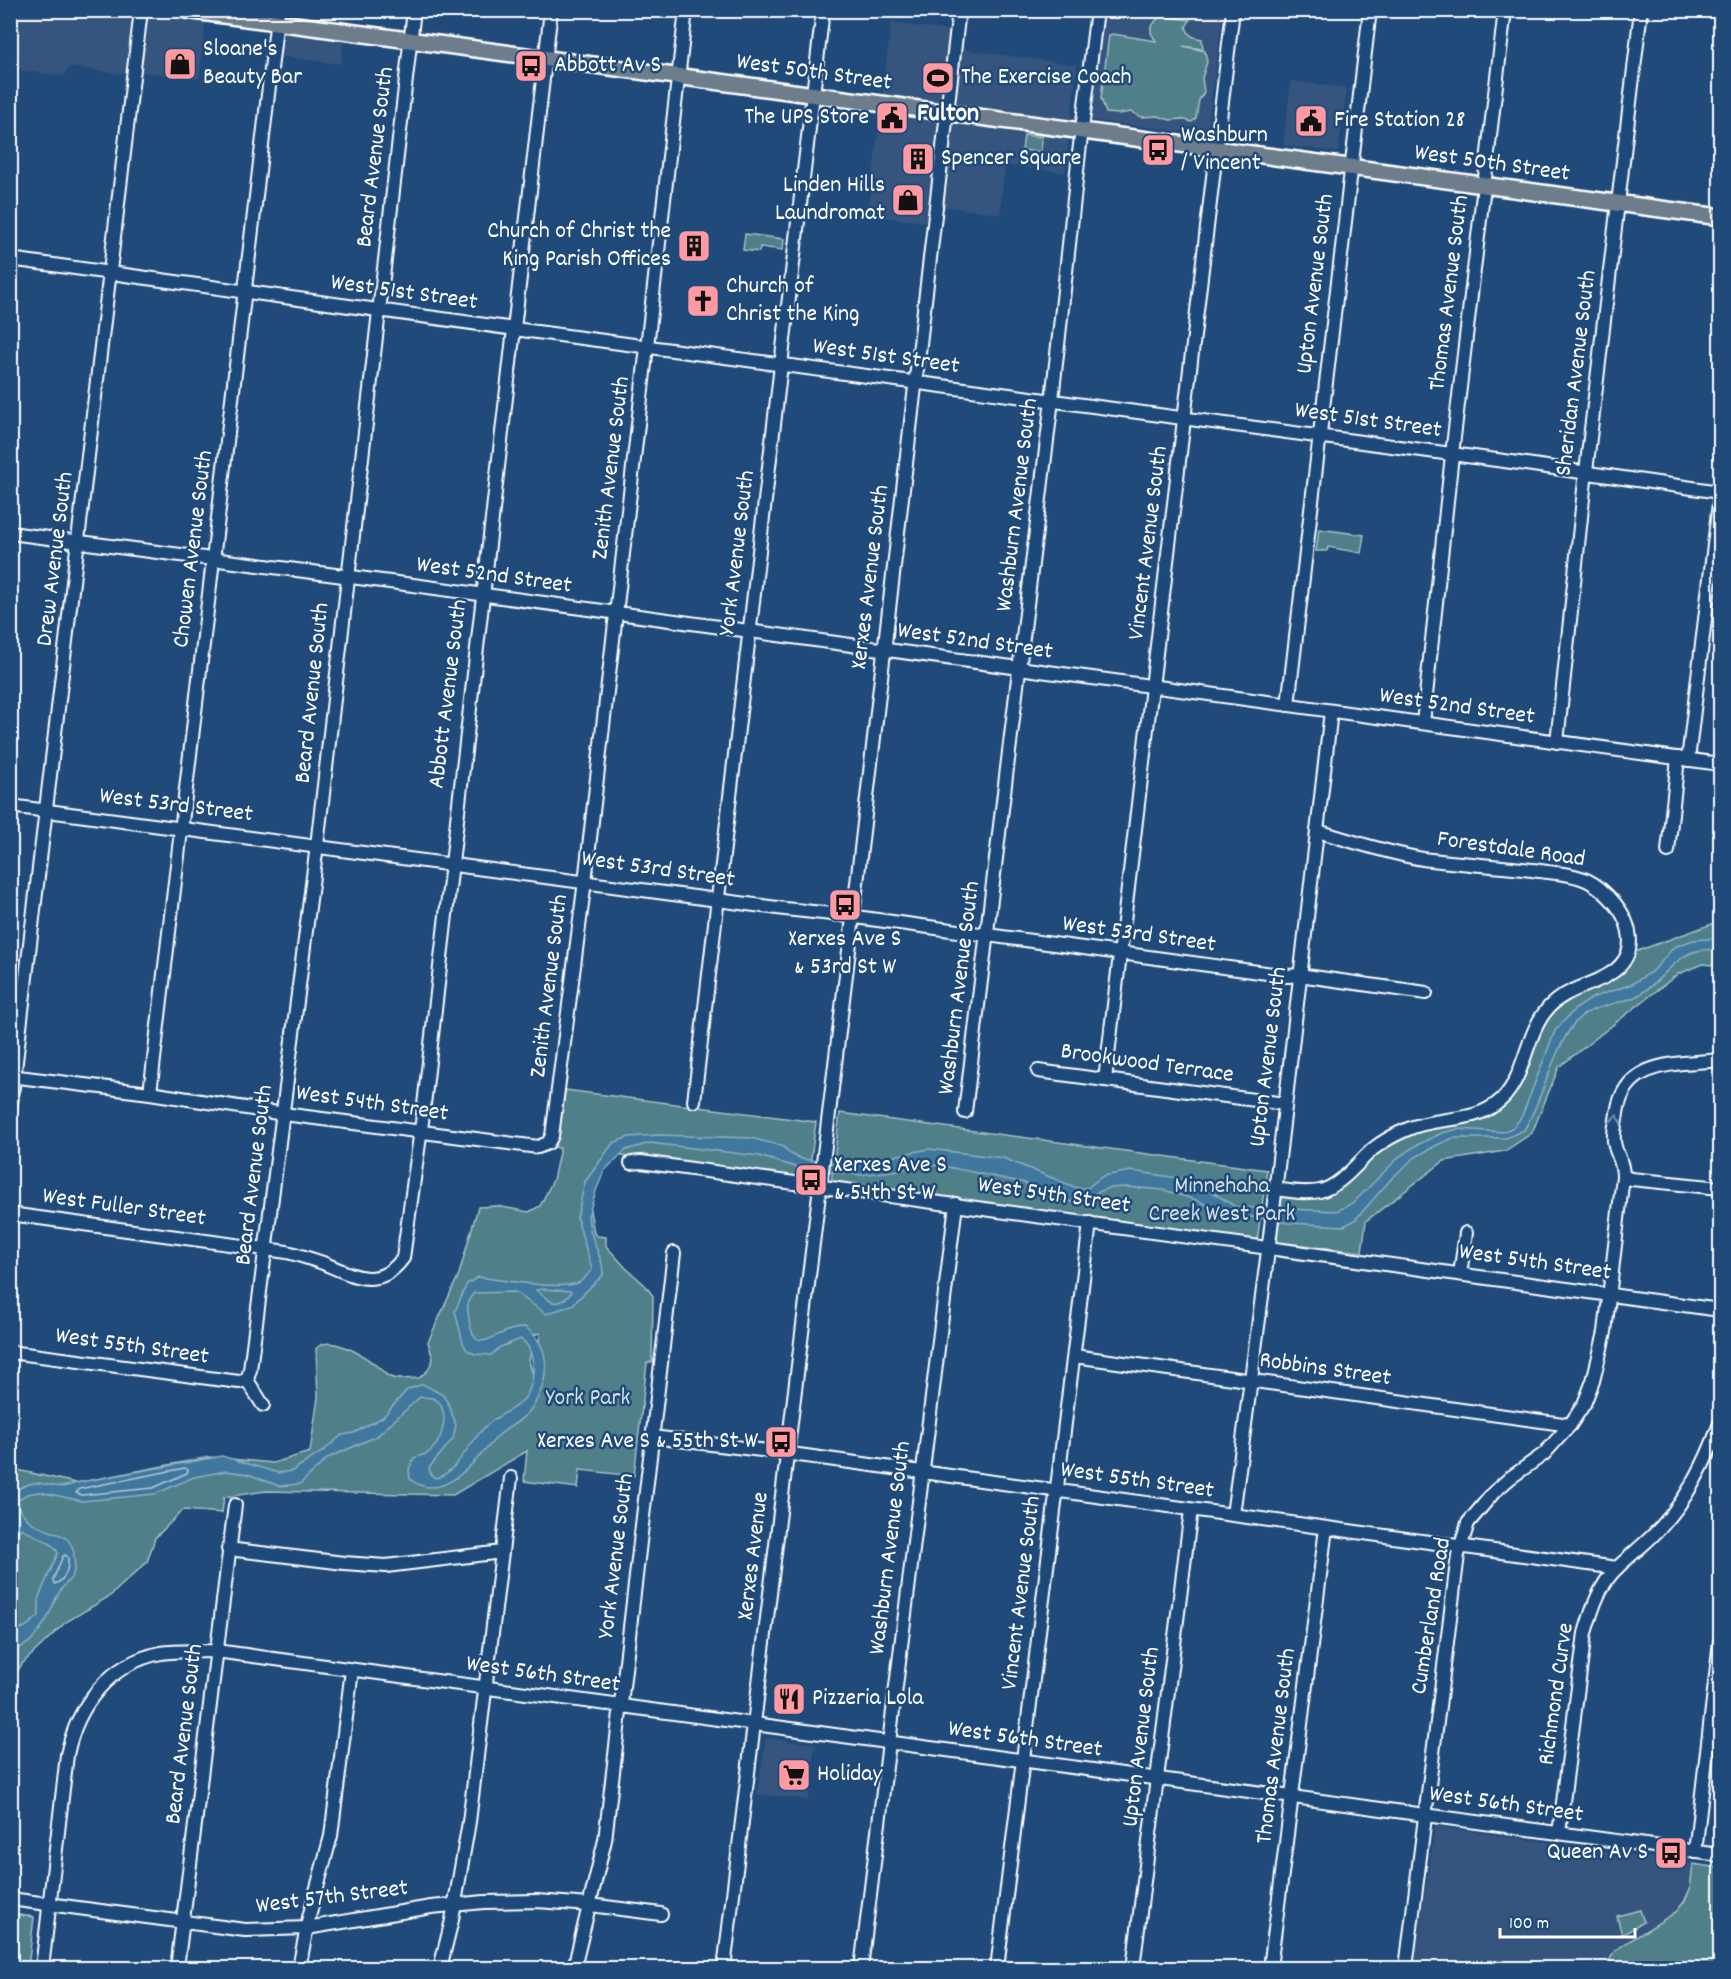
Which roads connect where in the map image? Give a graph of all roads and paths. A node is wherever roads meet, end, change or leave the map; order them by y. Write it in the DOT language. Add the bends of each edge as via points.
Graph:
graph roads {
  1 [pos="141,10"];
  2 [pos="186,10"];
  3 [pos="414,10"];
  4 [pos="551,10"];
  5 [pos="686,10"];
  6 [pos="823,10"];
  7 [pos="960,10"];
  8 [pos="1097,10"];
  9 [pos="1233,10"];
  10 [pos="1370,10"];
  11 [pos="1505,10"];
  12 [pos="1641,10"];
  13 [pos="277,17"];
  14 [pos="411,40"];
  15 [pos="545,59"];
  16 [pos="679,77"];
  17 [pos="813,95"];
  18 [pos="948,113"];
  19 [pos="1081,130"];
  20 [pos="1215,148"];
  21 [pos="1350,167"];
  22 [pos="1484,186"];
  23 [pos="1619,204"];
  24 [pos="1720,217"];
  25 [pos="10,259"];
  26 [pos="111,274"];
  27 [pos="245,292"];
  28 [pos="379,310"];
  29 [pos="515,329"];
  30 [pos="647,345"];
  31 [pos="781,363"];
  32 [pos="915,381"];
  33 [pos="1052,400"];
  34 [pos="1185,418"];
  35 [pos="1319,436"];
  36 [pos="1452,454"];
  37 [pos="1586,473"];
  38 [pos="1720,494"];
  39 [pos="10,533"];
  40 [pos="80,542"];
  41 [pos="214,560"];
  42 [pos="347,577"];
  43 [pos="482,595"];
  44 [pos="616,613"];
  45 [pos="750,631"];
  46 [pos="883,651"];
  47 [pos="1020,669"];
  48 [pos="1153,687"];
  49 [pos="1288,705"];
  50 [pos="1331,711"];
  51 [pos="1423,723"];
  52 [pos="1557,741"];
  53 [pos="1683,759"];
  54 [pos="1720,764"];
  55 [pos="10,806"];
  56 [pos="48,811"];
  57 [pos="182,828"];
  58 [pos="1317,831"];
  59 [pos="317,846"];
  60 [pos="1668,852"];
  61 [pos="451,864"];
  62 [pos="584,881"];
  63 [pos="719,900"];
  64 [pos="853,916"];
  65 [pos="987,935"];
  66 [pos="1120,954"];
  67 [pos="1299,975"];
  68 [pos="1426,993"];
  69 [pos="1720,1060"];
  70 [pos="1038,1071"];
  71 [pos="13,1077"];
  72 [pos="1105,1080"];
  73 [pos="150,1093"];
  74 [pos="694,1101"];
  75 [pos="1285,1104"];
  76 [pos="965,1112"];
  77 [pos="10,1113"];
  78 [pos="284,1114"];
  79 [pos="419,1132"];
  80 [pos="548,1143"];
  81 [pos="823,1148"];
  82 [pos="631,1163"];
  83 [pos="1623,1176"];
  84 [pos="819,1186"];
  85 [pos="1720,1188"];
  86 [pos="1274,1195"];
  87 [pos="956,1204"];
  88 [pos="10,1214"];
  89 [pos="1090,1223"];
  90 [pos="1466,1233"];
  91 [pos="1268,1247"];
  92 [pos="267,1249"];
  93 [pos="674,1253"];
  94 [pos="1460,1274"];
  95 [pos="1610,1295"];
  96 [pos="1720,1310"];
  97 [pos="10,1352"];
  98 [pos="1074,1356"];
  99 [pos="248,1380"];
  100 [pos="1251,1381"];
  101 [pos="263,1405"];
  102 [pos="1720,1424"];
  103 [pos="1570,1425"];
  104 [pos="652,1437"];
  105 [pos="787,1455"];
  106 [pos="921,1472"];
  107 [pos="511,1478"];
  108 [pos="1056,1492"];
  109 [pos="235,1505"];
  110 [pos="1191,1510"];
  111 [pos="1233,1515"];
  112 [pos="1326,1528"];
  113 [pos="1460,1546"];
  114 [pos="228,1549"];
  115 [pos="502,1552"];
  116 [pos="1617,1568"];
  117 [pos="1720,1641"];
  118 [pos="216,1652"];
  119 [pos="352,1670"];
  120 [pos="485,1688"];
  121 [pos="621,1706"];
  122 [pos="754,1725"];
  123 [pos="889,1742"];
  124 [pos="1023,1760"];
  125 [pos="1158,1779"];
  126 [pos="1291,1797"];
  127 [pos="1426,1815"];
  128 [pos="1559,1833"];
  129 [pos="1695,1852"];
  130 [pos="1720,1855"];
  131 [pos="10,1899"];
  132 [pos="50,1903"];
  133 [pos="454,1905"];
  134 [pos="590,1905"];
  135 [pos="661,1914"];
  136 [pos="183,1921"];
  137 [pos="307,1928"];
  138 [pos="42,1968"];
  139 [pos="177,1968"];
  140 [pos="299,1968"];
  141 [pos="440,1968"];
  142 [pos="574,1968"];
  143 [pos="724,1968"];
  144 [pos="861,1968"];
  145 [pos="997,1968"];
  146 [pos="1133,1968"];
  147 [pos="1270,1968"];
  148 [pos="1406,1968"];
  1 -- 26 [label="street, Drew Avenue South"];
  2 -- 13 [label="main road, West 50th Street"];
  3 -- 14 [label="street, Beard Avenue South"];
  4 -- 15 [label="street, Abbott Avenue South"];
  5 -- 16 [label="street, Zenith Avenue South"];
  6 -- 17 [label="street, York Avenue South"];
  7 -- 18 [label="street, Xerxes Avenue South"];
  8 -- 19 [label="street, Washburn Avenue South"];
  9 -- 20 [label="street, Vincent Avenue South"];
  10 -- 21 [label="street, Upton Avenue South"];
  11 -- 22 [label="street, Thomas Avenue South"];
  12 -- 23 [label="street, Sheridan Avenue South"];
  13 -- 14 [label="main road, West 50th Street"];
  13 -- 27 [label="street, Chowen Avenue South"];
  14 -- 15 [label="main road, West 50th Street"];
  14 -- 28 [label="street, Beard Avenue South"];
  15 -- 16 [label="main road, West 50th Street"];
  15 -- 29 [label="street, Abbott Avenue South"];
  16 -- 17 [label="main road, West 50th Street"];
  16 -- 30 [label="street, Zenith Avenue South"];
  17 -- 18 [label="main road, West 50th Street"];
  17 -- 31 [label="street, York Avenue South"];
  18 -- 19 [label="main road, West 50th Street"];
  18 -- 32 [label="street, Xerxes Avenue South"];
  19 -- 20 [label="main road, West 50th Street"];
  19 -- 33 [label="street, Washburn Avenue South"];
  20 -- 21 [label="main road, West 50th Street"];
  20 -- 34 [label="street, Vincent Avenue South"];
  21 -- 22 [label="main road, West 50th Street"];
  21 -- 35 [label="street, Upton Avenue South"];
  22 -- 23 [label="main road, West 50th Street"];
  22 -- 36 [label="street, Thomas Avenue South"];
  23 -- 24 [label="main road, West 50th Street"];
  23 -- 37 [label="street, Sheridan Avenue South"];
  25 -- 26 [label="street, West 51st Street"];
  26 -- 27 [label="street, West 51st Street"];
  26 -- 40 [label="street, Drew Avenue South"];
  27 -- 28 [label="street, West 51st Street"];
  27 -- 41 [label="street, Chowen Avenue South"];
  28 -- 29 [label="street, West 51st Street"];
  28 -- 42 [label="street, Beard Avenue South"];
  29 -- 30 [label="street, West 51st Street"];
  29 -- 43 [label="street, Abbott Avenue South"];
  30 -- 31 [label="street, West 51st Street"];
  30 -- 44 [label="street, Zenith Avenue South"];
  31 -- 32 [label="street, West 51st Street"];
  31 -- 45 [label="street, York Avenue South"];
  32 -- 33 [label="street, West 51st Street"];
  32 -- 46 [label="street, Xerxes Avenue South"];
  33 -- 34 [label="street, West 51st Street"];
  33 -- 47 [label="street, Washburn Avenue South"];
  34 -- 35 [label="street, West 51st Street"];
  34 -- 48 [label="street, Vincent Avenue South"];
  35 -- 36 [label="street, West 51st Street"];
  35 -- 49 [label="street, Upton Avenue South"];
  36 -- 37 [label="street, West 51st Street"];
  36 -- 51 [label="street, Thomas Avenue South"];
  37 -- 38 [label="street, West 51st Street"];
  37 -- 52 [label="street, Sheridan Avenue South"];
  38 -- 53 [label="street"];
  39 -- 40 [label="street, West 52nd Street"];
  40 -- 41 [label="street, West 52nd Street"];
  40 -- 56 [label="street, Drew Avenue South"];
  41 -- 42 [label="street, West 52nd Street"];
  41 -- 57 [label="street, Chowen Avenue South"];
  42 -- 43 [label="street, West 52nd Street"];
  42 -- 59 [label="street, Beard Avenue South"];
  43 -- 44 [label="street, West 52nd Street"];
  43 -- 61 [label="street, Abbott Avenue South"];
  44 -- 45 [label="street, West 52nd Street"];
  44 -- 62 [label="street, Zenith Avenue South"];
  45 -- 46 [label="street, West 52nd Street"];
  45 -- 63 [label="street, York Avenue South"];
  46 -- 47 [label="street, West 52nd Street"];
  46 -- 64 [label="street, Xerxes Avenue South"];
  47 -- 48 [label="street, West 52nd Street"];
  47 -- 65 [label="street, Washburn Avenue South"];
  48 -- 49 [label="street, West 52nd Street"];
  48 -- 66 [label="street, Vincent Avenue South"];
  49 -- 50 [label="street, West 52nd Street"];
  50 -- 51 [label="street, West 52nd Street"];
  50 -- 58 [label="street, Upton Avenue South"];
  51 -- 52 [label="street, West 52nd Street"];
  52 -- 53 [label="street, West 52nd Street"];
  53 -- 54 [label="street, West 52nd Street"];
  53 -- 60 [label="street"];
  55 -- 56 [label="street, West 53rd Street"];
  56 -- 57 [label="street, West 53rd Street"];
  56 -- 71 [label="street, Drew Avenue South"];
  57 -- 59 [label="street, West 53rd Street"];
  57 -- 73 [label="street, Chowen Avenue South"];
  58 -- 67 [label="street, Upton Avenue South"];
  58 -- 86 [label="street, Forestdale Road" via="1421,858 1580,877 1609,896 1627,921 1629,947 1618,968 1560,997 1547,1009 1536,1025 1512,1087 1491,1108 1464,1119 1410,1128 1376,1147 1322,1191"];
  59 -- 61 [label="street, West 53rd Street"];
  59 -- 78 [label="street, Beard Avenue South"];
  61 -- 62 [label="street, West 53rd Street"];
  61 -- 79 [label="street, Abbott Avenue South"];
  62 -- 63 [label="street, West 53rd Street"];
  62 -- 80 [label="street, Zenith Avenue South" via="552,1136"];
  63 -- 64 [label="street, West 53rd Street"];
  63 -- 74 [label="street, York Avenue South"];
  64 -- 65 [label="street, West 53rd Street"];
  64 -- 81 [label="street, Xerxes Avenue South"];
  65 -- 66 [label="street, West 53rd Street"];
  65 -- 76 [label="street, Washburn Avenue South"];
  66 -- 67 [label="street, West 53rd Street"];
  66 -- 72 [label="street, Vincent Avenue South"];
  67 -- 68 [label="street, West 53rd Street"];
  67 -- 75 [label="street, Upton Avenue South"];
  83 -- 69 [label="street, Cumberland Road, one-way" via="1614,1141 1619,1102 1625,1088 1651,1068 1664,1064"];
  70 -- 72 [label="street, Brookwood Terrace"];
  71 -- 73 [label="street, West 54th Street"];
  71 -- 77 [label="street, Drew Avenue South"];
  72 -- 75 [label="street, Brookwood Terrace"];
  73 -- 78 [label="street, West 54th Street"];
  75 -- 86 [label="street, Upton Avenue South"];
  78 -- 79 [label="street, West 54th Street"];
  78 -- 92 [label="street, Beard Avenue South"];
  79 -- 80 [label="street, West 54th Street" via="538,1147"];
  79 -- 92 [label="street, West Fuller Street" via="403,1257 389,1273 370,1278 354,1276 307,1257"];
  81 -- 84 [label="street, Xerxes Avenue"];
  82 -- 84 [label="street, West 54th Street"];
  83 -- 85 [label="street"];
  83 -- 95 [label="street, Cumberland Road"];
  84 -- 87 [label="street, West 54th Street"];
  84 -- 105 [label="street, Xerxes Avenue"];
  86 -- 91 [label="street, Upton Avenue South"];
  87 -- 89 [label="street, West 54th Street"];
  87 -- 106 [label="street, Washburn Avenue South"];
  88 -- 92 [label="street, West Fuller Street"];
  89 -- 91 [label="street, West 54th Street"];
  89 -- 98 [label="street, Vincent Avenue South"];
  90 -- 94 [label="street"];
  91 -- 94 [label="street, West 54th Street"];
  91 -- 100 [label="street, Upton Avenue South"];
  92 -- 99 [label="street, Beard Avenue South"];
  93 -- 104 [label="street, York Avenue South"];
  94 -- 95 [label="street, West 54th Street"];
  95 -- 96 [label="street, West 54th Street"];
  95 -- 103 [label="street, Cumberland Road" via="1593,1381"];
  97 -- 99 [label="street, West 55th Street" via="239,1383"];
  98 -- 100 [label="street, Robbins Street"];
  98 -- 108 [label="street, Vincent Avenue South"];
  99 -- 101 [label="street"];
  100 -- 103 [label="street, Robbins Street"];
  100 -- 111 [label="street, Upton Avenue South"];
  102 -- 116 [label="street, Richmond Curve" via="1704,1463 1681,1502 1661,1528"];
  103 -- 113 [label="street, Cumberland Road" via="1544,1454 1494,1492 1468,1523"];
  104 -- 105 [label="street, West 55th Street"];
  104 -- 121 [label="street, York Avenue South"];
  105 -- 106 [label="street, West 55th Street"];
  105 -- 122 [label="street, Xerxes Avenue"];
  106 -- 108 [label="street, West 55th Street"];
  106 -- 123 [label="street, Washburn Avenue South"];
  107 -- 115 [label="street"];
  108 -- 110 [label="street, West 55th Street"];
  108 -- 124 [label="street, Vincent Avenue South"];
  109 -- 114 [label="street, Beard Avenue South"];
  110 -- 111 [label="street, West 55th Street"];
  110 -- 125 [label="street, Upton Avenue South"];
  111 -- 112 [label="street, West 55th Street"];
  112 -- 113 [label="street, West 55th Street"];
  112 -- 126 [label="street, Thomas Avenue South"];
  113 -- 116 [label="street, West 55th Street"];
  113 -- 127 [label="street, Cumberland Road"];
  114 -- 115 [label="street" via="386,1566"];
  114 -- 118 [label="street, Beard Avenue South"];
  115 -- 120 [label="street"];
  116 -- 128 [label="street, Richmond Curve" via="1602,1589 1585,1633"];
  117 -- 129 [label="street"];
  118 -- 119 [label="street, West 56th Street"];
  118 -- 132 [label="street" via="159,1653 139,1660 104,1682 90,1698 69,1745"];
  118 -- 136 [label="street, Beard Avenue South"];
  119 -- 120 [label="street, West 56th Street"];
  119 -- 137 [label="street" via="334,1815"];
  120 -- 121 [label="street, West 56th Street"];
  120 -- 133 [label="street" via="469,1822"];
  121 -- 122 [label="street, West 56th Street"];
  121 -- 134 [label="street, York Avenue South" via="605,1840"];
  122 -- 123 [label="street, West 56th Street"];
  122 -- 143 [label="street, Xerxes Avenue"];
  123 -- 124 [label="street, West 56th Street"];
  123 -- 144 [label="street, Washburn Avenue South"];
  124 -- 125 [label="street, West 56th Street"];
  124 -- 145 [label="street, Vincent Avenue South"];
  125 -- 126 [label="street, West 56th Street"];
  125 -- 146 [label="street, Upton Avenue South"];
  126 -- 127 [label="street, West 56th Street"];
  126 -- 147 [label="street, Thomas Avenue South"];
  127 -- 128 [label="street, West 56th Street"];
  127 -- 148 [label="street"];
  128 -- 129 [label="street, West 56th Street"];
  129 -- 130 [label="street, West 56th Street"];
  131 -- 132 [label="street, West 57th Street"];
  132 -- 136 [label="street, West 57th Street"];
  132 -- 138 [label="street"];
  133 -- 134 [label="street, West 57th Street" via="537,1901"];
  133 -- 137 [label="street, West 57th Street"];
  133 -- 141 [label="street"];
  134 -- 135 [label="street, West 57th Street"];
  134 -- 142 [label="street, York Avenue South"];
  136 -- 137 [label="street, West 57th Street" via="245,1930"];
  136 -- 139 [label="street, Beard Avenue South"];
  137 -- 140 [label="street"];
}
